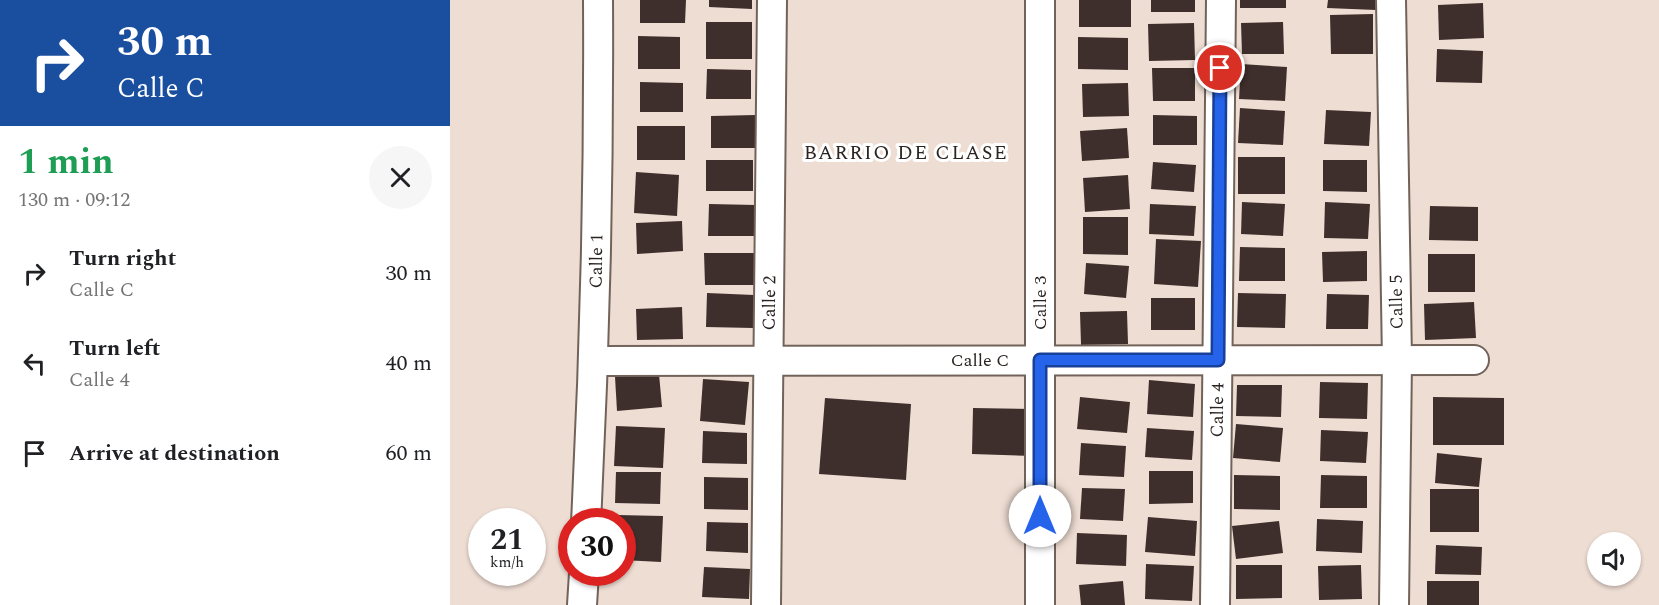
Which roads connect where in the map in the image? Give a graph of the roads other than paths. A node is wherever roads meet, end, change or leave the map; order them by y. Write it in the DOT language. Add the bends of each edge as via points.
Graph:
graph roads {
  1 [pos="598,0"];
  2 [pos="772,0"];
  3 [pos="1040,0"];
  4 [pos="1221,0"];
  5 [pos="1391,0"];
  6 [pos="1040,360"];
  7 [pos="1218,360"];
  8 [pos="1397,360"];
  9 [pos="1474,360"];
  10 [pos="594,361"];
  11 [pos="769,361"];
  12 [pos="587,508"];
  13 [pos="583,586"];
  14 [pos="582,605"];
  15 [pos="766,605"];
  16 [pos="1040,605"];
  17 [pos="1215,605"];
  18 [pos="1394,605"];
  1 -- 10 [label="street, Calle 1"];
  2 -- 11 [label="street, Calle 2"];
  3 -- 6 [label="street, Calle 3"];
  4 -- 7 [label="street, Calle 4"];
  5 -- 8 [label="street, Calle 5"];
  6 -- 7 [label="street, Calle C"];
  6 -- 11 [label="street, Calle C"];
  6 -- 16 [label="street, Calle 3"];
  7 -- 8 [label="street, Calle C"];
  7 -- 17 [label="street, Calle 4"];
  8 -- 9 [label="street, Calle C"];
  8 -- 18 [label="street, Calle 5"];
  10 -- 11 [label="street, Calle C"];
  10 -- 12 [label="street, Calle 1"];
  11 -- 15 [label="street, Calle 2"];
  13 -- 14 [label="street"];
}
